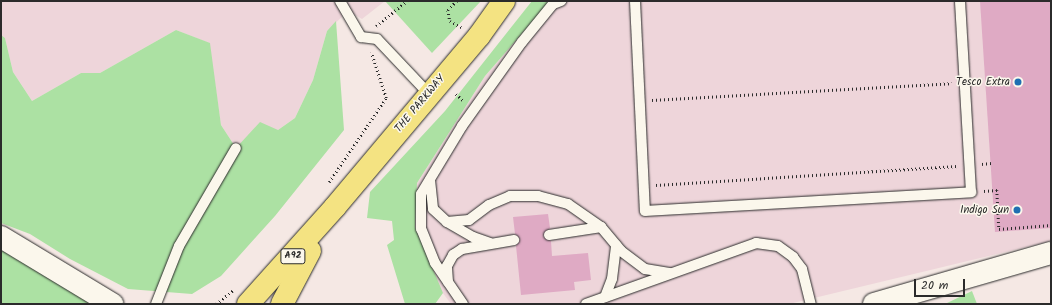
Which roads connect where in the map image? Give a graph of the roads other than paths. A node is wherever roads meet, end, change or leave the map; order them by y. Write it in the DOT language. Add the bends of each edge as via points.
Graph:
graph roads {
  1 [pos="340,1"];
  2 [pos="504,1"];
  3 [pos="561,1"];
  4 [pos="635,1"];
  5 [pos="960,1"];
  6 [pos="429,94"];
  7 [pos="236,148"];
  8 [pos="430,180"];
  9 [pos="336,207"];
  10 [pos="447,222"];
  11 [pos="601,227"];
  12 [pos="549,235"];
  13 [pos="1,237"];
  14 [pos="514,240"];
  15 [pos="494,244"];
  16 [pos="616,246"];
  17 [pos="1051,253"];
  18 [pos="671,272"];
  19 [pos="448,284"];
  20 [pos="243,295"];
  21 [pos="605,297"];
  22 [pos="112,304"];
  23 [pos="156,304"];
  24 [pos="282,304"];
  25 [pos="463,304"];
  26 [pos="586,304"];
  27 [pos="811,304"];
  28 [pos="874,304"];
  1 -- 6 [label="lane" via="361,37 377,39"];
  2 -- 6 [label="main road, THE PARKWAY / A92" via="479,36"];
  3 -- 8 [label="lane" via="553,4 522,42 470,115"];
  4 -- 5 [label="lane" via="645,211 971,192"];
  6 -- 9 [label="main road, THE PARKWAY / A92"];
  7 -- 23 [label="lane" via="180,246"];
  8 -- 10 [label="lane" via="433,209"];
  8 -- 19 [label="lane" via="421,194 421,229"];
  9 -- 20 [label="main road, A92"];
  9 -- 24 [label="main road, A92" via="288,289"];
  10 -- 11 [label="lane" via="469,220 489,205 510,196 538,196 568,204"];
  10 -- 15 [label="lane" via="473,238"];
  11 -- 12 [label="lane"];
  11 -- 16 [label="lane"];
  13 -- 22 [label="street"];
  14 -- 15 [label="lane"];
  15 -- 19 [label="lane" via="462,249 453,255 447,266"];
  16 -- 18 [label="lane" via="645,269"];
  16 -- 21 [label="lane" via="612,278"];
  17 -- 28 [label="street"];
  18 -- 21 [label="lane"];
  18 -- 27 [label="lane" via="756,244 778,246 793,257 802,269"];
  19 -- 25 [label="lane"];
  21 -- 26 [label="lane"];
}
